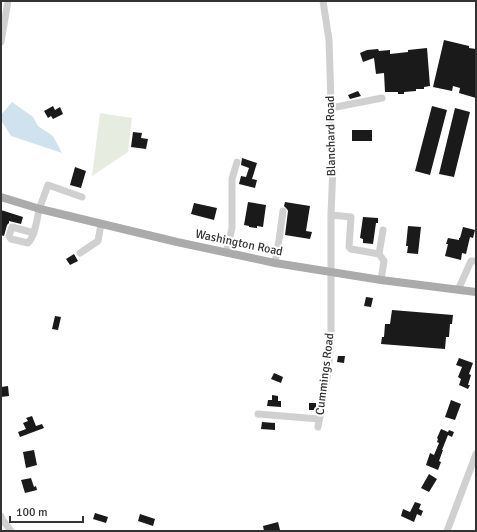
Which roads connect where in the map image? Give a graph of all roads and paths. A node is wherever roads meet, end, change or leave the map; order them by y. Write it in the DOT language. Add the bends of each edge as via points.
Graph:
graph roads {
  1 [pos="8,1"];
  2 [pos="323,1"];
  3 [pos="1,42"];
  4 [pos="382,98"];
  5 [pos="331,108"];
  6 [pos="237,162"];
  7 [pos="1,197"];
  8 [pos="82,197"];
  9 [pos="40,209"];
  10 [pos="282,211"];
  11 [pos="331,215"];
  12 [pos="102,224"];
  13 [pos="382,230"];
  14 [pos="34,233"];
  15 [pos="80,253"];
  16 [pos="226,253"];
  17 [pos="379,254"];
  18 [pos="476,261"];
  19 [pos="275,263"];
  20 [pos="330,272"];
  21 [pos="381,280"];
  22 [pos="458,290"];
  23 [pos="476,292"];
  24 [pos="258,414"];
  25 [pos="320,419"];
  26 [pos="318,427"];
  27 [pos="476,454"];
  28 [pos="1,516"];
  29 [pos="11,531"];
  30 [pos="447,531"];
  1 -- 3 [label="street"];
  2 -- 5 [label="street, Blanchard Road" via="329,40"];
  4 -- 5 [label="street"];
  5 -- 11 [label="street, Blanchard Road"];
  6 -- 16 [label="street" via="232,180 232,228"];
  7 -- 9 [label="main road, Washington Road"];
  8 -- 9 [label="street" via="48,185"];
  9 -- 12 [label="main road, Washington Road"];
  9 -- 14 [label="street"];
  10 -- 19 [label="street"];
  11 -- 17 [label="street" via="351,217 351,249"];
  11 -- 20 [label="street, Blanchard Road"];
  12 -- 15 [label="street" via="98,241"];
  12 -- 16 [label="main road, Washington Road"];
  13 -- 17 [label="street"];
  16 -- 19 [label="main road, Washington Road"];
  17 -- 21 [label="street" via="384,261"];
  18 -- 22 [label="street" via="471,261"];
  19 -- 20 [label="main road, Washington Road"];
  20 -- 21 [label="main road, Washington Road"];
  20 -- 25 [label="street, Cummings Road" via="331,338"];
  21 -- 22 [label="main road, Washington Road"];
  22 -- 23 [label="main road, Washington Road"];
  24 -- 25 [label="street"];
  25 -- 26 [label="street, Cummings Road"];
  27 -- 30 [label="street"];
  28 -- 29 [label="street"];
}
